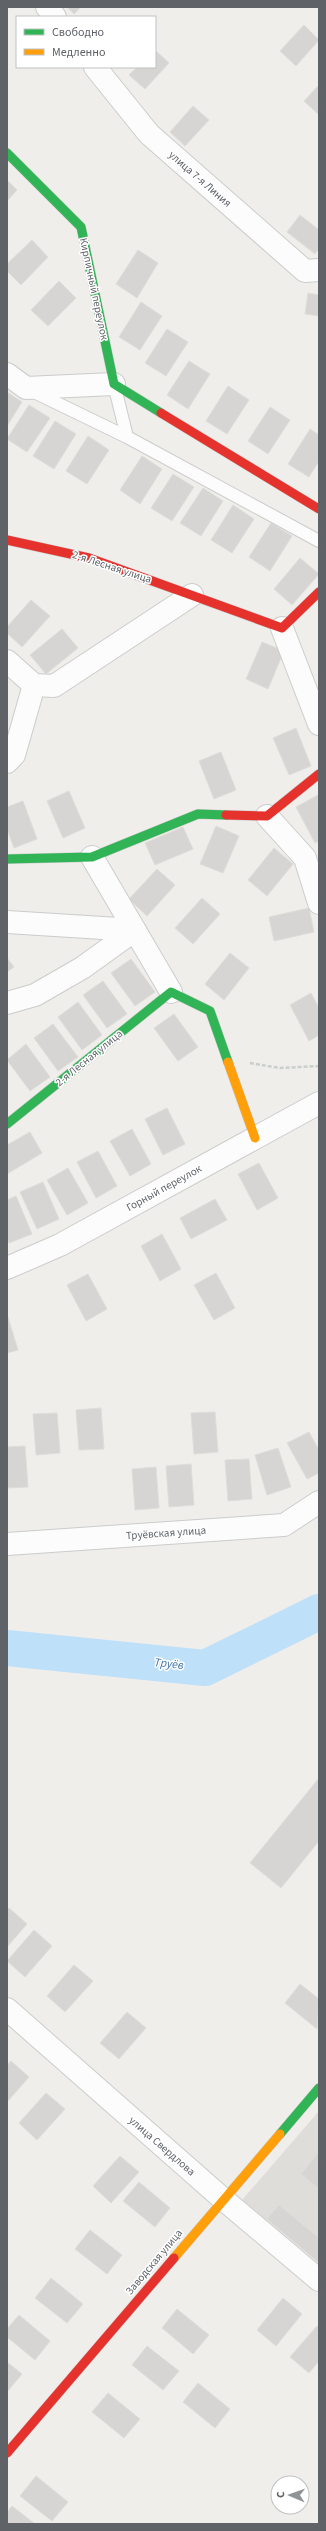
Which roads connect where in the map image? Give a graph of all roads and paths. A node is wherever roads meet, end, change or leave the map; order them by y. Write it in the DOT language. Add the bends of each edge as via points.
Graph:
graph roads {
  1 [pos="47,7"];
  2 [pos="54,16"];
  3 [pos="96,68"];
  4 [pos="7,153"];
  5 [pos="319,270"];
  6 [pos="7,374"];
  7 [pos="114,384"];
  8 [pos="26,388"];
  9 [pos="127,437"];
  10 [pos="319,509"];
  11 [pos="7,540"];
  12 [pos="319,541"];
  13 [pos="319,592"];
  14 [pos="192,595"];
  15 [pos="282,628"];
  16 [pos="7,661"];
  17 [pos="34,685"];
  18 [pos="319,724"];
  19 [pos="7,762"];
  20 [pos="319,774"];
  21 [pos="266,816"];
  22 [pos="92,857"];
  23 [pos="7,859"];
  24 [pos="319,903"];
  25 [pos="7,922"];
  26 [pos="135,930"];
  27 [pos="171,992"];
  28 [pos="7,1003"];
  29 [pos="225,1054"];
  30 [pos="319,1066"];
  31 [pos="319,1103"];
  32 [pos="7,1124"];
  33 [pos="255,1138"];
  34 [pos="7,1268"];
  35 [pos="319,1502"];
  36 [pos="7,1544"];
  37 [pos="7,2009"];
  38 [pos="319,2088"];
  39 [pos="223,2199"];
  40 [pos="319,2280"];
  41 [pos="7,2453"];
  1 -- 2 [label="street"];
  3 -- 5 [label="street, улица 7-я Линия" via="149,134 305,271"];
  4 -- 7 [label="street, Кирпичный переулок" via="81,227"];
  6 -- 8 [label="street"];
  7 -- 8 [label="street"];
  7 -- 9 [label="lane"];
  7 -- 10 [label="street"];
  8 -- 9 [label="lane"];
  9 -- 12 [label="lane"];
  11 -- 14 [label="street, 2-я Лесная улица" via="89,558"];
  13 -- 15 [label="street"];
  14 -- 15 [label="street, 2-я Лесная улица"];
  14 -- 17 [label="street" via="54,686"];
  15 -- 18 [label="street"];
  16 -- 17 [label="street"];
  17 -- 19 [label="street" via="14,754"];
  20 -- 21 [label="street"];
  21 -- 22 [label="street" via="198,814"];
  21 -- 24 [label="street" via="305,858"];
  22 -- 23 [label="street"];
  22 -- 26 [label="street"];
  25 -- 26 [label="street"];
  26 -- 27 [label="street"];
  26 -- 28 [label="street" via="82,968 35,995"];
  27 -- 29 [label="street" via="210,1011"];
  27 -- 32 [label="street, 2-я Лесная улица"];
  29 -- 30 [label="path" via="244,1062 280,1068"];
  29 -- 33 [label="street"];
  31 -- 33 [label="street, Горный переулок"];
  33 -- 34 [label="street, Горный переулок" via="60,1246"];
  35 -- 36 [label="street, Труёвская улица" via="284,1524"];
  37 -- 39 [label="street, улица Свердлова"];
  38 -- 39 [label="street, Заводская улица"];
  39 -- 40 [label="street, улица Свердлова"];
  39 -- 41 [label="street, Заводская улица"];
}
